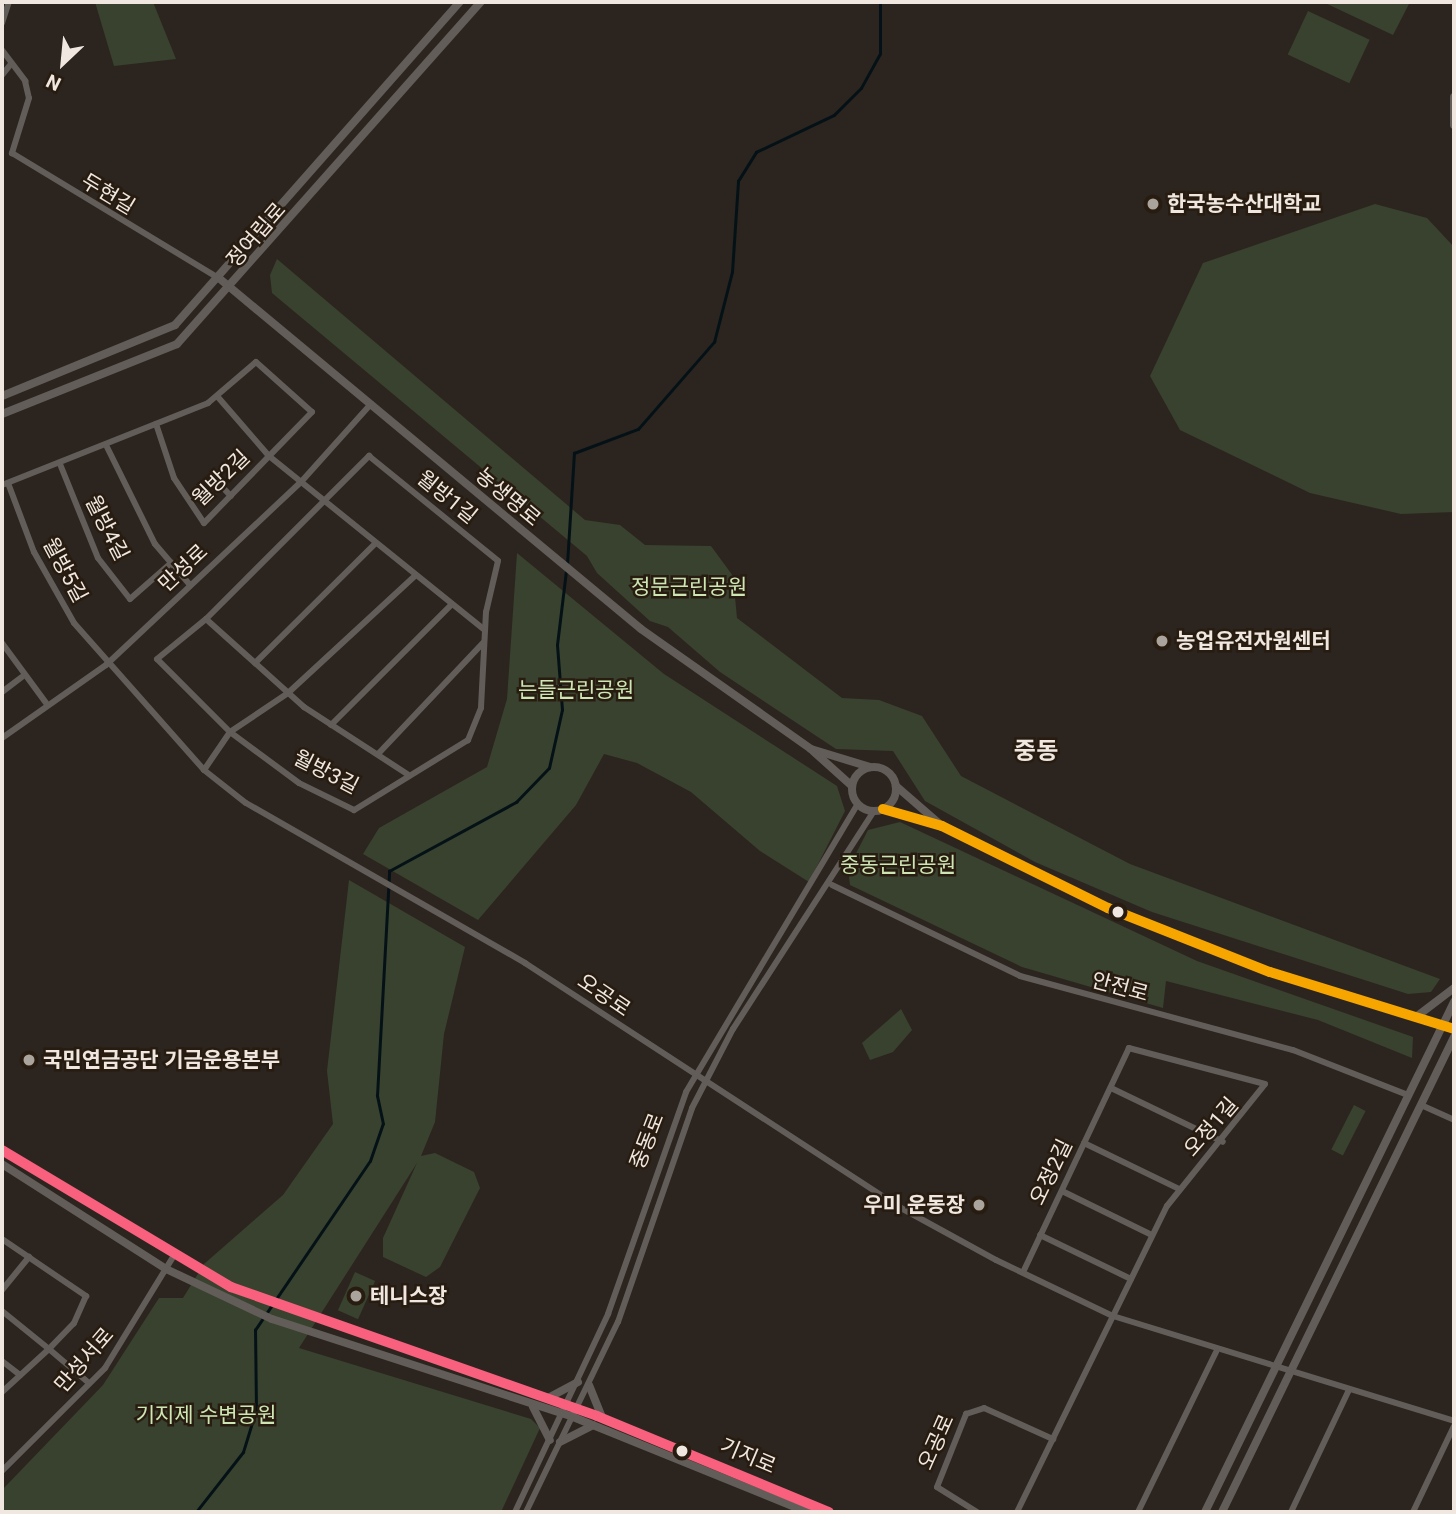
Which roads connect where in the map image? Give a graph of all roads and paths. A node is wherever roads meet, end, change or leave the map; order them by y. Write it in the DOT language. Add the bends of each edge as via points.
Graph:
graph roads {
  1 [pos="9,2"];
  2 [pos="460,2"];
  3 [pos="481,2"];
  4 [pos="2,23"];
  5 [pos="2,50"];
  6 [pos="12,64"];
  7 [pos="2,75"];
  8 [pos="1454,97"];
  9 [pos="1454,125"];
  10 [pos="12,153"];
  11 [pos="2,155"];
  12 [pos="190,261"];
  13 [pos="220,279"];
  14 [pos="233,288"];
  15 [pos="2,396"];
  16 [pos="217,396"];
  17 [pos="371,404"];
  18 [pos="2,414"];
  19 [pos="156,424"];
  20 [pos="107,447"];
  21 [pos="269,456"];
  22 [pos="60,464"];
  23 [pos="213,477"];
  24 [pos="301,482"];
  25 [pos="5,484"];
  26 [pos="231,496"];
  27 [pos="324,501"];
  28 [pos="376,543"];
  29 [pos="171,563"];
  30 [pos="262,563"];
  31 [pos="416,575"];
  32 [pos="190,585"];
  33 [pos="452,604"];
  34 [pos="206,619"];
  35 [pos="485,631"];
  36 [pos="484,642"];
  37 [pos="2,643"];
  38 [pos="255,663"];
  39 [pos="106,665"];
  40 [pos="22,677"];
  41 [pos="2,692"];
  42 [pos="288,693"];
  43 [pos="46,703"];
  44 [pos="331,725"];
  45 [pos="230,732"];
  46 [pos="2,738"];
  47 [pos="468,740"];
  48 [pos="811,749"];
  49 [pos="378,754"];
  50 [pos="870,767"];
  51 [pos="204,770"];
  52 [pos="407,774"];
  53 [pos="852,786"];
  54 [pos="896,786"];
  55 [pos="858,804"];
  56 [pos="879,810"];
  57 [pos="942,826"];
  58 [pos="832,885"];
  59 [pos="1454,988"];
  60 [pos="1454,1002"];
  61 [pos="1416,1017"];
  62 [pos="1442,1027"];
  63 [pos="1454,1029"];
  64 [pos="1454,1037"];
  65 [pos="1129,1048"];
  66 [pos="695,1075"];
  67 [pos="705,1082"];
  68 [pos="1111,1088"];
  69 [pos="1408,1095"];
  70 [pos="1421,1105"];
  71 [pos="1454,1120"];
  72 [pos="1223,1142"];
  73 [pos="1084,1143"];
  74 [pos="2,1150"];
  75 [pos="2,1164"];
  76 [pos="1180,1189"];
  77 [pos="1062,1191"];
  78 [pos="1040,1235"];
  79 [pos="1152,1235"];
  80 [pos="2,1239"];
  81 [pos="29,1257"];
  82 [pos="173,1257"];
  83 [pos="166,1269"];
  84 [pos="1023,1272"];
  85 [pos="1130,1279"];
  86 [pos="2,1290"];
  87 [pos="2,1311"];
  88 [pos="1113,1316"];
  89 [pos="49,1349"];
  90 [pos="1216,1352"];
  91 [pos="2,1361"];
  92 [pos="1275,1370"];
  93 [pos="1291,1372"];
  94 [pos="20,1375"];
  95 [pos="579,1382"];
  96 [pos="89,1383"];
  97 [pos="589,1385"];
  98 [pos="1349,1390"];
  99 [pos="2,1392"];
  100 [pos="548,1398"];
  101 [pos="534,1404"];
  102 [pos="568,1405"];
  103 [pos="577,1408"];
  104 [pos="563,1414"];
  105 [pos="573,1417"];
  106 [pos="602,1418"];
  107 [pos="593,1424"];
  108 [pos="1454,1424"];
  109 [pos="1053,1439"];
  110 [pos="550,1440"];
  111 [pos="560,1442"];
  112 [pos="2,1471"];
  113 [pos="796,1510"];
  114 [pos="515,1512"];
  115 [pos="526,1512"];
  116 [pos="807,1512"];
  117 [pos="829,1512"];
  118 [pos="977,1512"];
  119 [pos="1017,1512"];
  120 [pos="1138,1512"];
  121 [pos="1205,1512"];
  122 [pos="1222,1512"];
  123 [pos="1291,1512"];
  124 [pos="1413,1512"];
  1 -- 4 [label="street"];
  2 -- 13 [label="street, 정여립로"];
  3 -- 14 [label="street, 정여립로"];
  5 -- 6 [label="street"];
  6 -- 7 [label="street"];
  6 -- 10 [label="street" via="29,98"];
  8 -- 9 [label="street"];
  10 -- 11 [label="street"];
  10 -- 12 [label="street, 두현길"];
  12 -- 13 [label="street, 농생명로"];
  13 -- 14 [label="street, 농생명로"];
  13 -- 15 [label="street, 정여립로" via="175,325 153,337"];
  14 -- 17 [label="street, 농생명로"];
  14 -- 18 [label="street, 정여립로" via="177,344"];
  16 -- 19 [label="street, 월방2길"];
  16 -- 21 [label="street, 월방2길"];
  16 -- 21 [label="street, 월방2길" via="256,362 312,412"];
  17 -- 24 [label="street, 만성로"];
  17 -- 48 [label="street, 농생명로" via="597,594"];
  19 -- 20 [label="street"];
  19 -- 26 [label="street, 월방2길" via="174,478 204,523"];
  20 -- 22 [label="street"];
  20 -- 29 [label="street, 월방4길" via="143,523"];
  21 -- 24 [label="street, 월방2길"];
  21 -- 26 [label="street, 월방2길"];
  22 -- 25 [label="street, 월방5길"];
  22 -- 29 [label="street, 월방4길" via="98,558 130,599"];
  23 -- 26 [label="street"];
  24 -- 27 [label="street"];
  24 -- 32 [label="street, 만성로"];
  25 -- 39 [label="street, 월방5길" via="34,552"];
  27 -- 28 [label="street"];
  27 -- 30 [label="street, 월방1길"];
  27 -- 35 [label="street, 월방1길" via="369,456 498,561"];
  28 -- 31 [label="street"];
  28 -- 38 [label="street"];
  29 -- 32 [label="street, 월방4길"];
  30 -- 34 [label="street, 월방3길"];
  31 -- 33 [label="street"];
  31 -- 42 [label="street"];
  32 -- 39 [label="street, 만성로"];
  33 -- 35 [label="street"];
  33 -- 44 [label="street"];
  34 -- 38 [label="street, 월방3길"];
  34 -- 45 [label="street, 월방3길" via="156,659"];
  35 -- 36 [label="street, 월방1길"];
  36 -- 47 [label="street, 월방1길" via="481,708"];
  36 -- 49 [label="street, 월방3길"];
  37 -- 40 [label="street"];
  38 -- 42 [label="street, 월방3길"];
  39 -- 43 [label="street, 만성로"];
  39 -- 51 [label="street, 오공로"];
  40 -- 41 [label="street"];
  40 -- 43 [label="street"];
  42 -- 44 [label="street, 월방3길"];
  42 -- 45 [label="street"];
  43 -- 46 [label="street, 만성로"];
  44 -- 49 [label="street, 월방3길"];
  45 -- 51 [label="street"];
  45 -- 52 [label="street, 월방3길" via="299,783 354,810"];
  47 -- 52 [label="street, 월방3길"];
  48 -- 50 [label="street"];
  48 -- 53 [label="street"];
  49 -- 52 [label="street, 월방3길"];
  50 -- 53 [label="street"];
  50 -- 54 [label="street" via="890,774"];
  51 -- 66 [label="street, 오공로" via="282,827 460,927"];
  53 -- 55 [label="street"];
  54 -- 56 [label="street"];
  54 -- 57 [label="street"];
  55 -- 56 [label="street"];
  55 -- 66 [label="street, 중동로"];
  56 -- 57 [label="street"];
  56 -- 58 [label="street, 중동로"];
  57 -- 61 [label="street" via="1160,929"];
  58 -- 67 [label="street, 중동로" via="760,986"];
  58 -- 69 [label="street, 안전로" via="1020,976 1293,1050"];
  59 -- 61 [label="street"];
  60 -- 62 [label="street"];
  61 -- 62 [label="street"];
  62 -- 63 [label="street"];
  62 -- 69 [label="street"];
  64 -- 70 [label="street"];
  65 -- 68 [label="street, 오정2길"];
  65 -- 72 [label="street, 오정1길" via="1259,1078 1264,1092"];
  66 -- 67 [label="street, 오공로"];
  66 -- 95 [label="street, 중동로"];
  67 -- 84 [label="street, 오공로" via="901,1208"];
  67 -- 97 [label="street, 중동로" via="675,1147 618,1322"];
  68 -- 72 [label="street"];
  68 -- 73 [label="street, 오정2길"];
  69 -- 92 [label="street"];
  70 -- 71 [label="street"];
  70 -- 93 [label="street"];
  72 -- 76 [label="street, 오정1길"];
  73 -- 76 [label="street"];
  73 -- 77 [label="street, 오정2길"];
  74 -- 82 [label="street, 기지로"];
  75 -- 83 [label="street, 기지로"];
  76 -- 79 [label="street, 오정1길"];
  77 -- 78 [label="street, 오정2길"];
  77 -- 79 [label="street"];
  78 -- 84 [label="street, 오정2길"];
  78 -- 85 [label="street"];
  79 -- 85 [label="street, 오정1길"];
  80 -- 81 [label="street"];
  81 -- 86 [label="street"];
  81 -- 89 [label="street" via="86,1296 74,1323"];
  82 -- 83 [label="street, 만성서로"];
  82 -- 100 [label="street, 기지로" via="327,1324"];
  83 -- 96 [label="street, 만성서로" via="126,1340"];
  83 -- 101 [label="street, 기지로" via="319,1336"];
  84 -- 88 [label="street, 오공로"];
  85 -- 88 [label="street, 오정1길"];
  87 -- 89 [label="street"];
  88 -- 90 [label="street, 오공로"];
  88 -- 109 [label="street"];
  89 -- 94 [label="street"];
  89 -- 96 [label="street"];
  90 -- 92 [label="street, 오공로"];
  90 -- 120 [label="street"];
  91 -- 94 [label="street"];
  92 -- 93 [label="street, 오공로"];
  92 -- 121 [label="street"];
  93 -- 98 [label="street, 오공로"];
  93 -- 122 [label="street"];
  94 -- 99 [label="street"];
  95 -- 100 [label="street"];
  95 -- 102 [label="street, 중동로"];
  96 -- 112 [label="street, 만성서로"];
  97 -- 103 [label="street, 중동로"];
  97 -- 106 [label="street"];
  98 -- 108 [label="street, 오공로"];
  98 -- 123 [label="street"];
  100 -- 102 [label="street, 기지로"];
  101 -- 104 [label="street, 기지로"];
  101 -- 110 [label="street"];
  102 -- 103 [label="street, 기지로"];
  102 -- 104 [label="street, 중동로"];
  103 -- 105 [label="street, 중동로"];
  103 -- 106 [label="street, 기지로"];
  104 -- 105 [label="street, 기지로"];
  104 -- 110 [label="street, 중동로"];
  105 -- 107 [label="street, 기지로"];
  105 -- 111 [label="street, 중동로"];
  106 -- 117 [label="street, 기지로"];
  107 -- 111 [label="street"];
  107 -- 113 [label="street, 기지로"];
  108 -- 124 [label="street, 오공로"];
  109 -- 118 [label="street, 오공로" via="984,1408 966,1414 937,1487"];
  109 -- 119 [label="street"];
  110 -- 114 [label="street, 중동로"];
  111 -- 115 [label="street, 중동로"];
  113 -- 116 [label="street, 기지로"];
}
